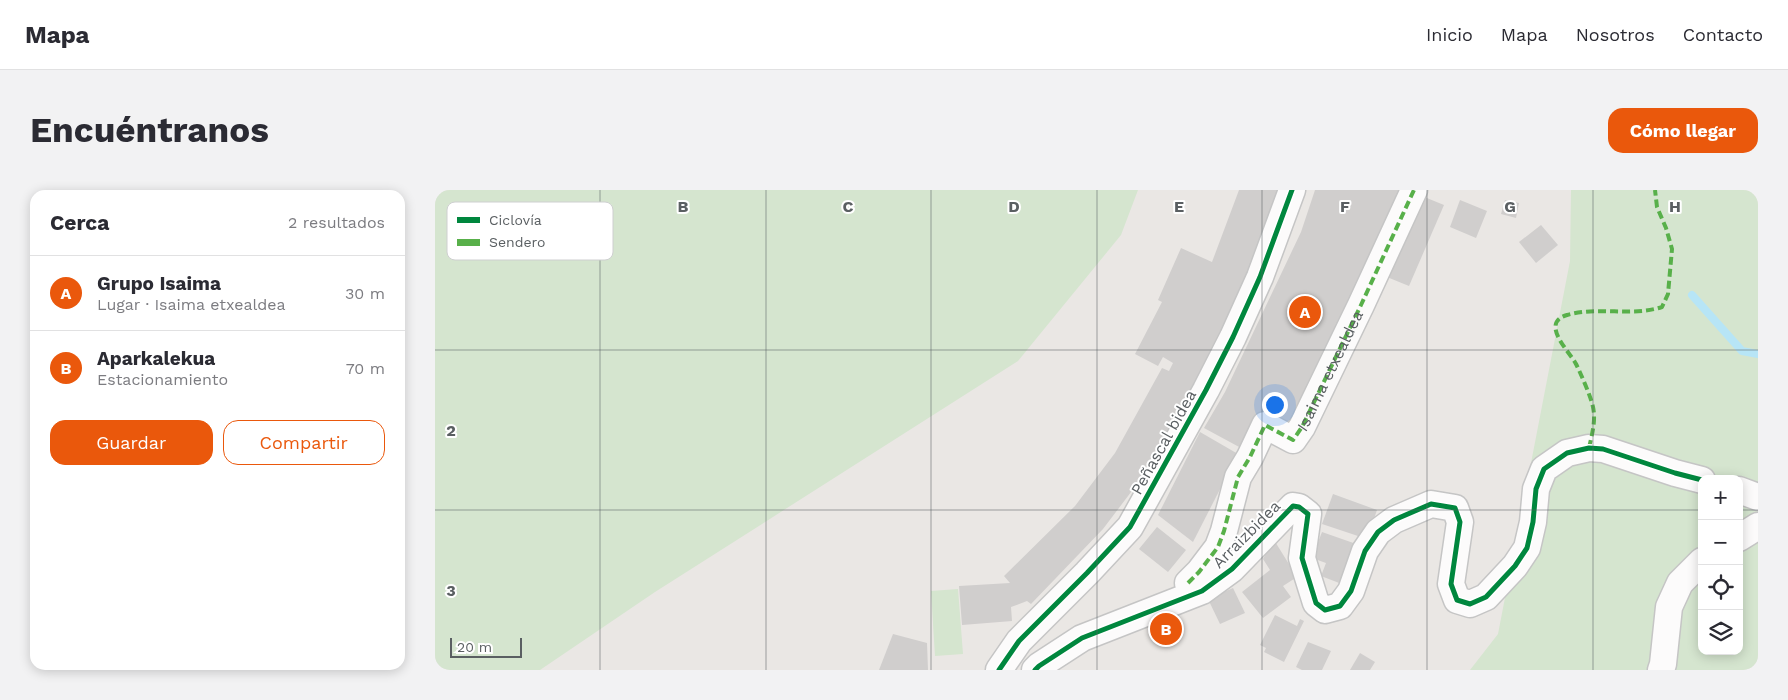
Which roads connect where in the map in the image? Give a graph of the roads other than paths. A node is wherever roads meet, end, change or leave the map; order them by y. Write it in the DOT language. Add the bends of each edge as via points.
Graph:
graph roads {
  1 [pos="1292,190"];
  2 [pos="1414,190"];
  3 [pos="1698,479"];
  4 [pos="1743,491"];
  5 [pos="1758,497"];
  6 [pos="1758,526"];
  7 [pos="1743,535"];
  8 [pos="1699,565"];
  9 [pos="1188,583"];
  10 [pos="999,670"];
  11 [pos="1035,670"];
  12 [pos="1661,670"];
  1 -- 10 [label="street, Peñascal bidea" via="1260,277 1233,337 1130,527 1019,641"];
  2 -- 9 [label="street, Isaima etxealdea" via="1302,427 1293,440 1265,425 1238,477 1218,547"];
  3 -- 11 [label="street, Arraizbidea" via="1603,449 1589,448 1567,453 1544,468 1536,489 1527,548 1486,597 1470,604 1457,600 1451,584 1460,522 1455,508 1431,504 1394,520 1377,532 1365,551 1351,591 1339,606 1325,610 1316,603 1303,558 1308,514 1293,506 1233,570 1201,590 1082,638"];
  4 -- 5 [label="street"];
  6 -- 7 [label="street"];
  8 -- 12 [label="street" via="1680,584 1669,607"];
}
